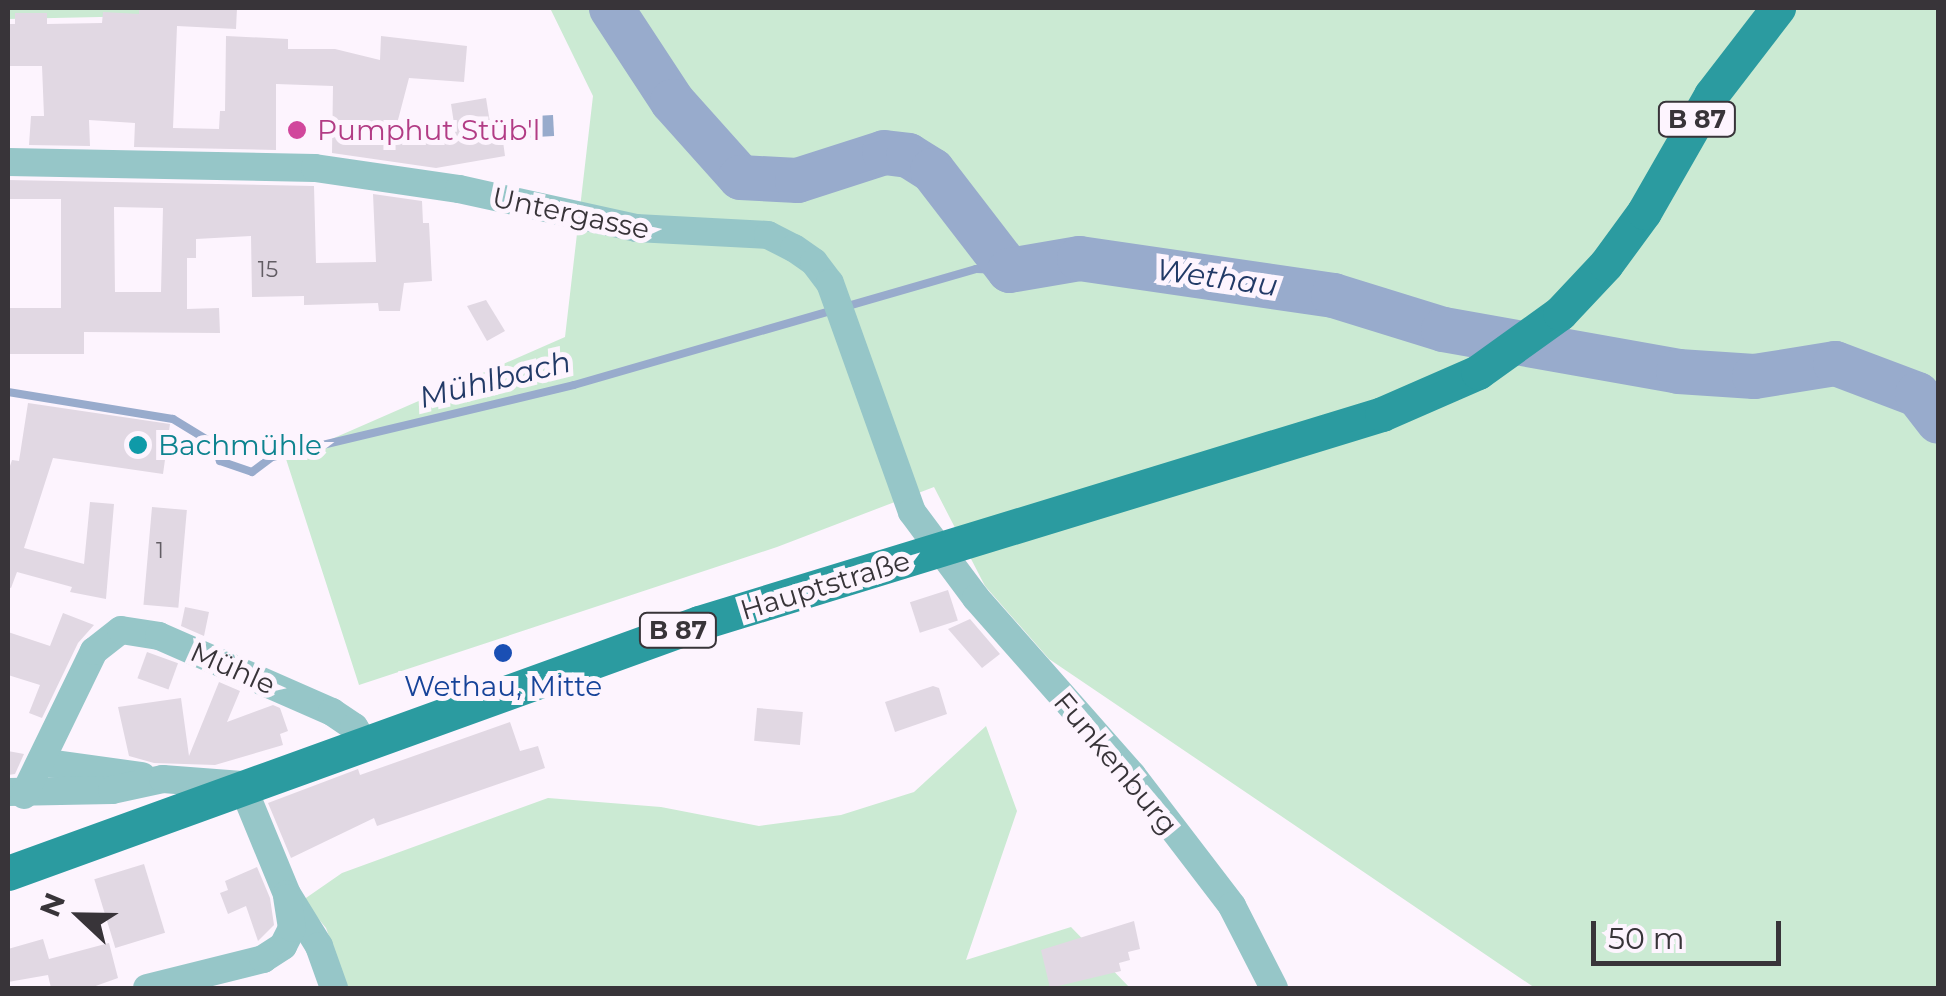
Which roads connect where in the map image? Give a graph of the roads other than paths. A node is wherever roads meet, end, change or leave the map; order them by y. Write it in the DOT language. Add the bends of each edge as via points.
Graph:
graph roads {
  1 [pos="1778,8"];
  2 [pos="8,162"];
  3 [pos="938,551"];
  4 [pos="364,742"];
  5 [pos="41,762"];
  6 [pos="163,779"];
  7 [pos="242,785"];
  8 [pos="16,793"];
  9 [pos="8,872"];
  10 [pos="287,894"];
  11 [pos="147,988"];
  12 [pos="334,988"];
  13 [pos="1274,988"];
  1 -- 3 [label="main road, Hauptstraße / B 87" via="1711,95 1626,238 1560,313 1478,372 1382,414"];
  2 -- 3 [label="street, Untergasse" via="314,168 636,228 768,236 814,262 830,283 910,508"];
  3 -- 4 [label="main road, Hauptstraße / B 87" via="699,623"];
  3 -- 13 [label="street, Funkenburg" via="1132,776 1232,906"];
  4 -- 5 [label="street, Mühle" via="332,712 151,633 121,630 94,651"];
  4 -- 7 [label="main road, Hauptstraße / B 87"];
  5 -- 6 [label="street"];
  5 -- 8 [label="street"];
  6 -- 7 [label="street"];
  6 -- 8 [label="street" via="112,790"];
  7 -- 9 [label="main road, Hauptstraße / B 87"];
  7 -- 10 [label="street"];
  10 -- 11 [label="street" via="292,928 283,946 263,959"];
  10 -- 12 [label="street"];
}
